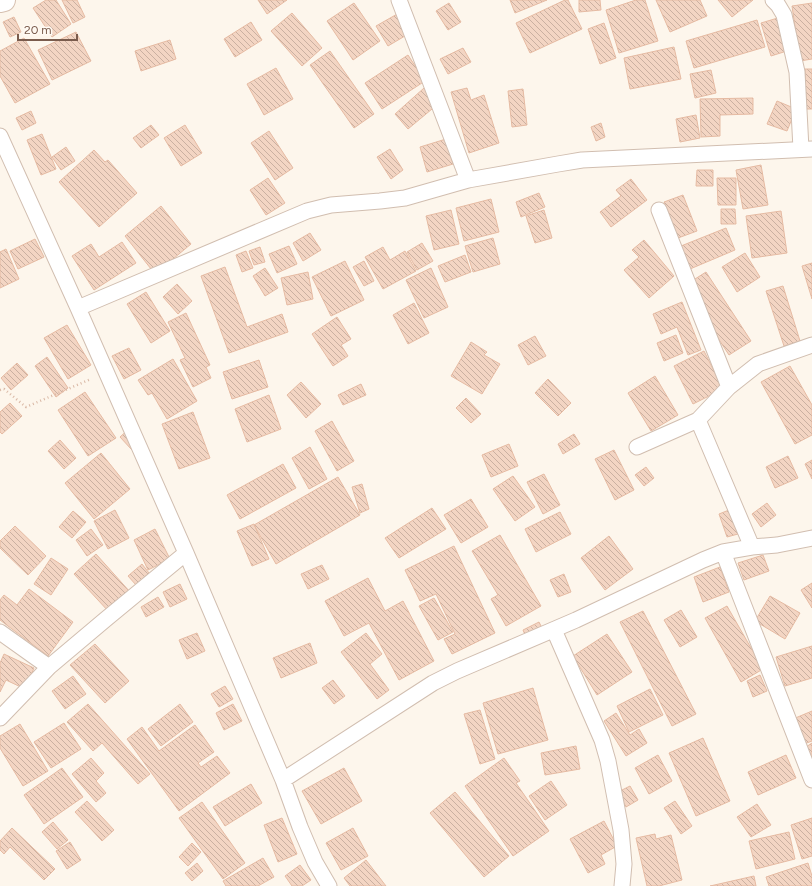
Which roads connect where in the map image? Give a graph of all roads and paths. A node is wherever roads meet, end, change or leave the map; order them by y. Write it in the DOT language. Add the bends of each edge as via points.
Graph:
graph roads {
  1 [pos="4,0"];
  2 [pos="399,0"];
  3 [pos="773,0"];
  4 [pos="0,1"];
  5 [pos="0,136"];
  6 [pos="807,149"];
  7 [pos="468,180"];
  8 [pos="659,210"];
  9 [pos="78,308"];
  10 [pos="812,345"];
  11 [pos="107,372"];
  12 [pos="729,387"];
  13 [pos="0,390"];
  14 [pos="698,420"];
  15 [pos="637,447"];
  16 [pos="812,538"];
  17 [pos="752,547"];
  18 [pos="723,552"];
  19 [pos="186,553"];
  20 [pos="554,630"];
  21 [pos="0,632"];
  22 [pos="49,667"];
  23 [pos="0,718"];
  24 [pos="283,780"];
  25 [pos="812,780"];
  26 [pos="329,886"];
  27 [pos="622,886"];
  1 -- 4 [label="street"];
  2 -- 7 [label="street"];
  3 -- 6 [label="street" via="784,15 797,72"];
  5 -- 9 [label="street"];
  6 -- 7 [label="street" via="582,160"];
  7 -- 9 [label="street" via="405,198 330,205 307,211"];
  8 -- 12 [label="street"];
  9 -- 11 [label="street"];
  10 -- 12 [label="street" via="758,364"];
  11 -- 13 [label="path" via="26,407 4,389"];
  11 -- 19 [label="street"];
  12 -- 14 [label="street"];
  14 -- 15 [label="street"];
  14 -- 17 [label="street"];
  16 -- 17 [label="street"];
  17 -- 18 [label="street"];
  18 -- 20 [label="street"];
  18 -- 25 [label="street"];
  19 -- 22 [label="street"];
  19 -- 24 [label="street"];
  20 -- 24 [label="street" via="457,671 433,684"];
  20 -- 27 [label="street" via="602,740 608,761 621,830 624,864"];
  21 -- 22 [label="street"];
  22 -- 23 [label="street"];
  24 -- 26 [label="street" via="315,862"];
}
